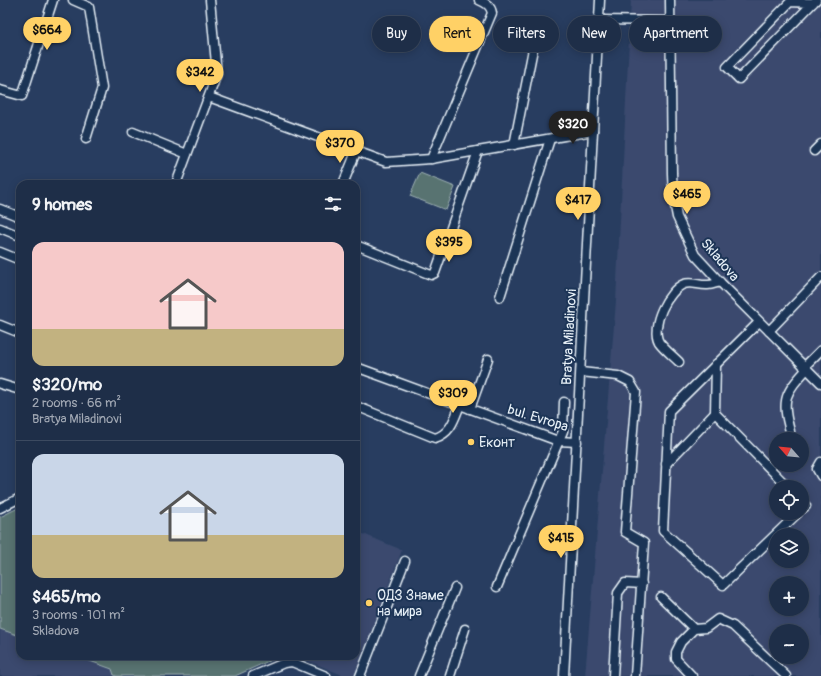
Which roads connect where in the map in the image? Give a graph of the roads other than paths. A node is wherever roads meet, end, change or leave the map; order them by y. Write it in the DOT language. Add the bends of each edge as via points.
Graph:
graph roads {
  1 [pos="53,0"];
  2 [pos="73,0"];
  3 [pos="210,0"];
  4 [pos="479,0"];
  5 [pos="600,0"];
  6 [pos="670,0"];
  7 [pos="814,2"];
  8 [pos="599,16"];
  9 [pos="670,16"];
  10 [pos="532,52"];
  11 [pos="597,52"];
  12 [pos="671,52"];
  13 [pos="0,90"];
  14 [pos="209,97"];
  15 [pos="593,131"];
  16 [pos="133,132"];
  17 [pos="86,139"];
  18 [pos="550,139"];
  19 [pos="821,144"];
  20 [pos="514,145"];
  21 [pos="478,151"];
  22 [pos="814,151"];
  23 [pos="356,152"];
  24 [pos="187,154"];
  25 [pos="431,159"];
  26 [pos="177,180"];
  27 [pos="345,180"];
  28 [pos="0,209"];
  29 [pos="16,215"];
  30 [pos="0,228"];
  31 [pos="16,234"];
  32 [pos="360,247"];
  33 [pos="0,252"];
  34 [pos="16,258"];
  35 [pos="821,277"];
  36 [pos="720,282"];
  37 [pos="500,297"];
  38 [pos="760,322"];
  39 [pos="0,326"];
  40 [pos="769,331"];
  41 [pos="16,332"];
  42 [pos="821,350"];
  43 [pos="488,359"];
  44 [pos="679,362"];
  45 [pos="716,364"];
  46 [pos="360,368"];
  47 [pos="806,368"];
  48 [pos="580,372"];
  49 [pos="821,383"];
  50 [pos="0,384"];
  51 [pos="16,389"];
  52 [pos="564,402"];
  53 [pos="460,405"];
  54 [pos="360,408"];
  55 [pos="470,409"];
  56 [pos="715,413"];
  57 [pos="790,431"];
  58 [pos="558,441"];
  59 [pos="577,442"];
  60 [pos="821,462"];
  61 [pos="666,464"];
  62 [pos="821,476"];
  63 [pos="781,480"];
  64 [pos="16,500"];
  65 [pos="0,508"];
  66 [pos="791,520"];
  67 [pos="405,561"];
  68 [pos="642,584"];
  69 [pos="497,587"];
  70 [pos="455,588"];
  71 [pos="661,597"];
  72 [pos="465,629"];
  73 [pos="694,629"];
  74 [pos="288,660"];
  75 [pos="292,660"];
  76 [pos="253,676"];
  77 [pos="326,676"];
  78 [pos="360,676"];
  79 [pos="420,676"];
  80 [pos="450,676"];
  81 [pos="564,676"];
  82 [pos="613,676"];
  83 [pos="635,676"];
  84 [pos="692,676"];
  85 [pos="786,676"];
  1 -- 13 [label="street" via="22,96"];
  2 -- 17 [label="street" via="89,7 102,88"];
  3 -- 14 [label="street" via="217,74"];
  4 -- 25 [label="street" via="486,2 492,13"];
  5 -- 8 [label="street, Bratya Miladinovi"];
  6 -- 9 [label="street, Skladova"];
  7 -- 7 [label="street" via="739,79 727,67 790,2"];
  10 -- 20 [label="street"];
  11 -- 15 [label="street, Bratya Miladinovi"];
  12 -- 36 [label="street, Skladova" via="673,196 677,217 695,255"];
  14 -- 23 [label="street"];
  14 -- 24 [label="street"];
  15 -- 18 [label="street"];
  15 -- 48 [label="street, Bratya Miladinovi"];
  16 -- 24 [label="street"];
  18 -- 20 [label="street"];
  18 -- 37 [label="street"];
  19 -- 22 [label="street"];
  20 -- 21 [label="street"];
  21 -- 25 [label="street"];
  21 -- 32 [label="street" via="435,273 431,275"];
  23 -- 25 [label="street" via="386,162"];
  23 -- 27 [label="street"];
  24 -- 26 [label="street"];
  28 -- 29 [label="street"];
  30 -- 31 [label="street"];
  33 -- 34 [label="street"];
  35 -- 40 [label="street"];
  36 -- 38 [label="street, Skladova"];
  36 -- 44 [label="street" via="708,286 690,282 682,285 661,311 656,333 659,342"];
  38 -- 40 [label="street, Skladova"];
  38 -- 45 [label="street"];
  39 -- 41 [label="street"];
  40 -- 47 [label="street, Skladova"];
  42 -- 47 [label="street"];
  43 -- 55 [label="street"];
  45 -- 56 [label="street"];
  45 -- 61 [label="street" via="669,412"];
  46 -- 53 [label="street, bul. Evropa"];
  47 -- 49 [label="street, Skladova"];
  47 -- 57 [label="street" via="794,383 785,401 784,410"];
  48 -- 59 [label="street, Bratya Miladinovi"];
  48 -- 68 [label="street" via="618,376 630,382 636,392 625,532 644,543"];
  50 -- 51 [label="street"];
  52 -- 58 [label="street" via="563,431"];
  53 -- 54 [label="street" via="450,429 443,436 435,438"];
  53 -- 55 [label="street, bul. Evropa"];
  55 -- 58 [label="street, bul. Evropa"];
  56 -- 61 [label="street"];
  56 -- 63 [label="street"];
  58 -- 59 [label="street, bul. Evropa"];
  58 -- 69 [label="street"];
  59 -- 81 [label="street, Bratya Miladinovi"];
  60 -- 62 [label="street" via="817,469"];
  61 -- 66 [label="street" via="663,531 723,585"];
  64 -- 65 [label="street"];
  67 -- 78 [label="street"];
  68 -- 82 [label="street" via="625,583 618,593"];
  68 -- 83 [label="street"];
  70 -- 79 [label="street"];
  71 -- 73 [label="street"];
  72 -- 80 [label="street"];
  73 -- 84 [label="street" via="681,642 676,652 676,659"];
  73 -- 85 [label="street" via="706,628 718,619 725,621"];
  74 -- 76 [label="street"];
  75 -- 77 [label="street"];
}
